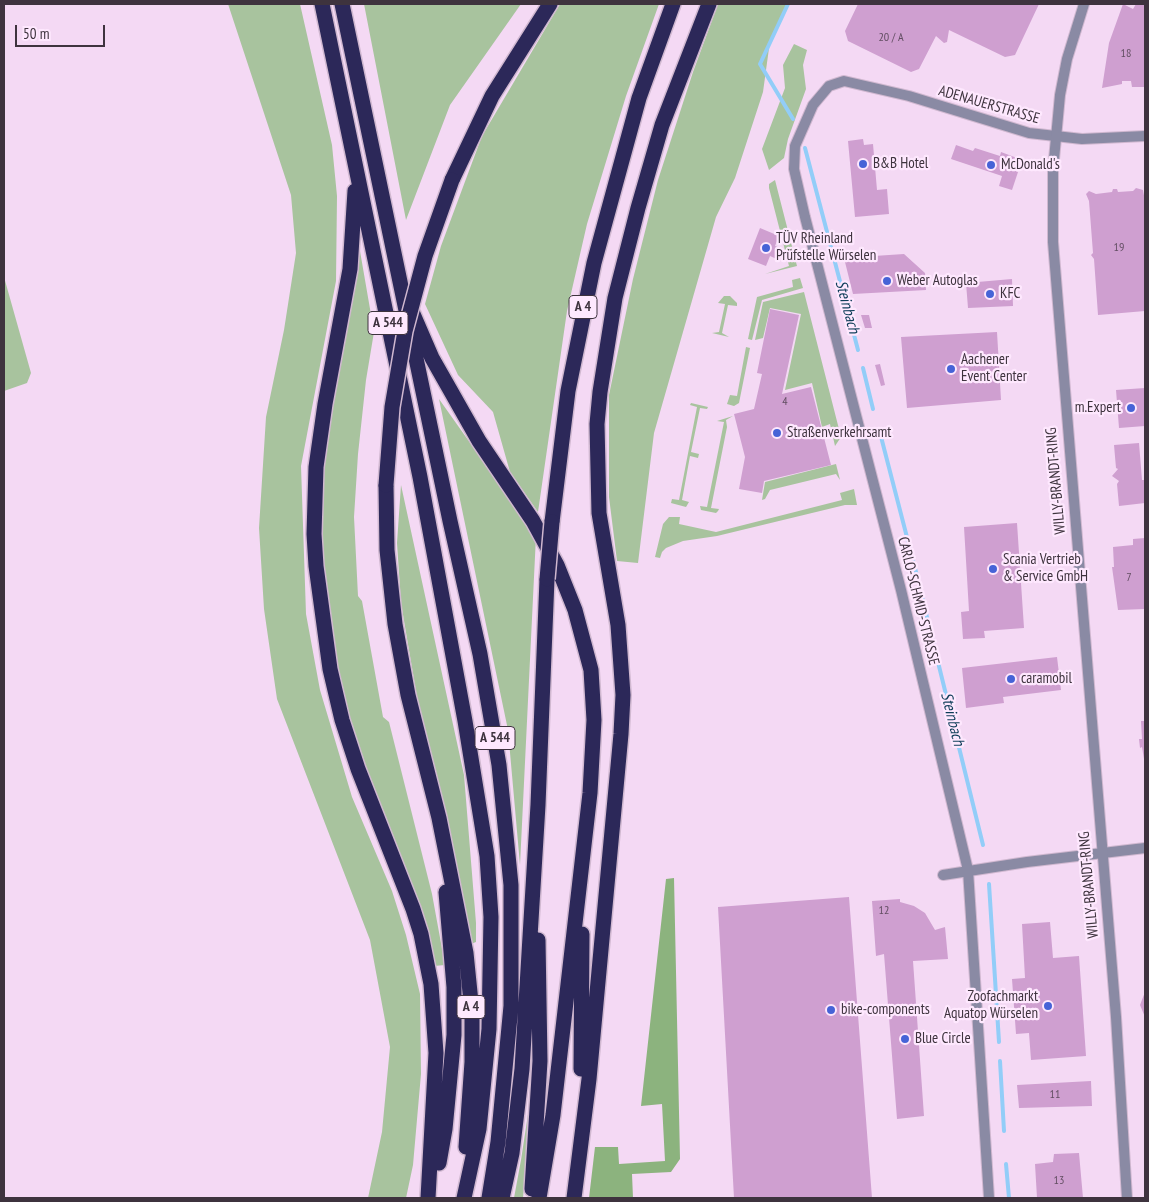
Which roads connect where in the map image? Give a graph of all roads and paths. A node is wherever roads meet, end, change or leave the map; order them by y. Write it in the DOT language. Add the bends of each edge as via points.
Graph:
graph roads {
  1 [pos="322,4"];
  2 [pos="342,4"];
  3 [pos="550,4"];
  4 [pos="673,4"];
  5 [pos="709,4"];
  6 [pos="1084,4"];
  7 [pos="828,86"];
  8 [pos="1145,136"];
  9 [pos="1055,137"];
  10 [pos="356,170"];
  11 [pos="401,285"];
  12 [pos="438,818"];
  13 [pos="1145,848"];
  14 [pos="582,851"];
  15 [pos="1102,854"];
  16 [pos="968,870"];
  17 [pos="943,875"];
  18 [pos="534,891"];
  19 [pos="581,1140"];
  20 [pos="430,1198"];
  21 [pos="462,1198"];
  22 [pos="489,1198"];
  23 [pos="502,1198"];
  24 [pos="532,1198"];
  25 [pos="539,1198"];
  26 [pos="574,1198"];
  27 [pos="990,1198"];
  28 [pos="1128,1198"];
  1 -- 10 [label="highway, A 544"];
  2 -- 11 [label="highway, A 544"];
  3 -- 12 [label="highway, A 4, bridge" via="492,96 452,180 425,256 405,331 393,398 386,485 387,550 395,624 408,695"];
  4 -- 18 [label="highway, A 4, bridge" via="639,98 592,271 568,391 547,579"];
  5 -- 19 [label="highway" via="662,125 638,208 615,298 600,392 597,424 599,513 618,626 623,695 622,734"];
  6 -- 9 [label="street, WILLY-BRANDT-RING" via="1063,79"];
  7 -- 9 [label="street, ADENAUERSTRASSE" via="844,81 871,86 1029,133"];
  7 -- 16 [label="street, CARLO-SCHMID-STRASSE" via="813,105 795,146 794,169"];
  8 -- 9 [label="street, ADENAUERSTRASSE" via="1082,140"];
  9 -- 15 [label="street, WILLY-BRANDT-RING" via="1053,242 1057,311"];
  10 -- 20 [label="highway" via="350,268 316,467 316,566 330,669 342,720 413,909 430,976 436,1052"];
  10 -- 21 [label="highway, A 544" via="420,477 487,856 491,917 489,1029 479,1129"];
  11 -- 14 [label="highway" via="432,358 479,441 557,565 575,610 591,670 594,706"];
  11 -- 22 [label="highway, A 544" via="480,654 499,765 508,849 512,924 511,1006 506,1073"];
  12 -- 20 [label="highway" via="452,967 454,1035 445,1129"];
  12 -- 21 [label="highway, A 4" via="466,953 472,1012 470,1114"];
  13 -- 15 [label="street"];
  14 -- 19 [label="highway"];
  14 -- 25 [label="highway" via="553,1115"];
  15 -- 16 [label="street"];
  15 -- 28 [label="street, WILLY-BRANDT-RING"];
  16 -- 17 [label="street"];
  16 -- 27 [label="street, CARLO-SCHMID-STRASSE"];
  18 -- 23 [label="highway, A 4" via="518,1103"];
  18 -- 24 [label="highway" via="540,970 540,1061"];
  19 -- 26 [label="highway"];
}
